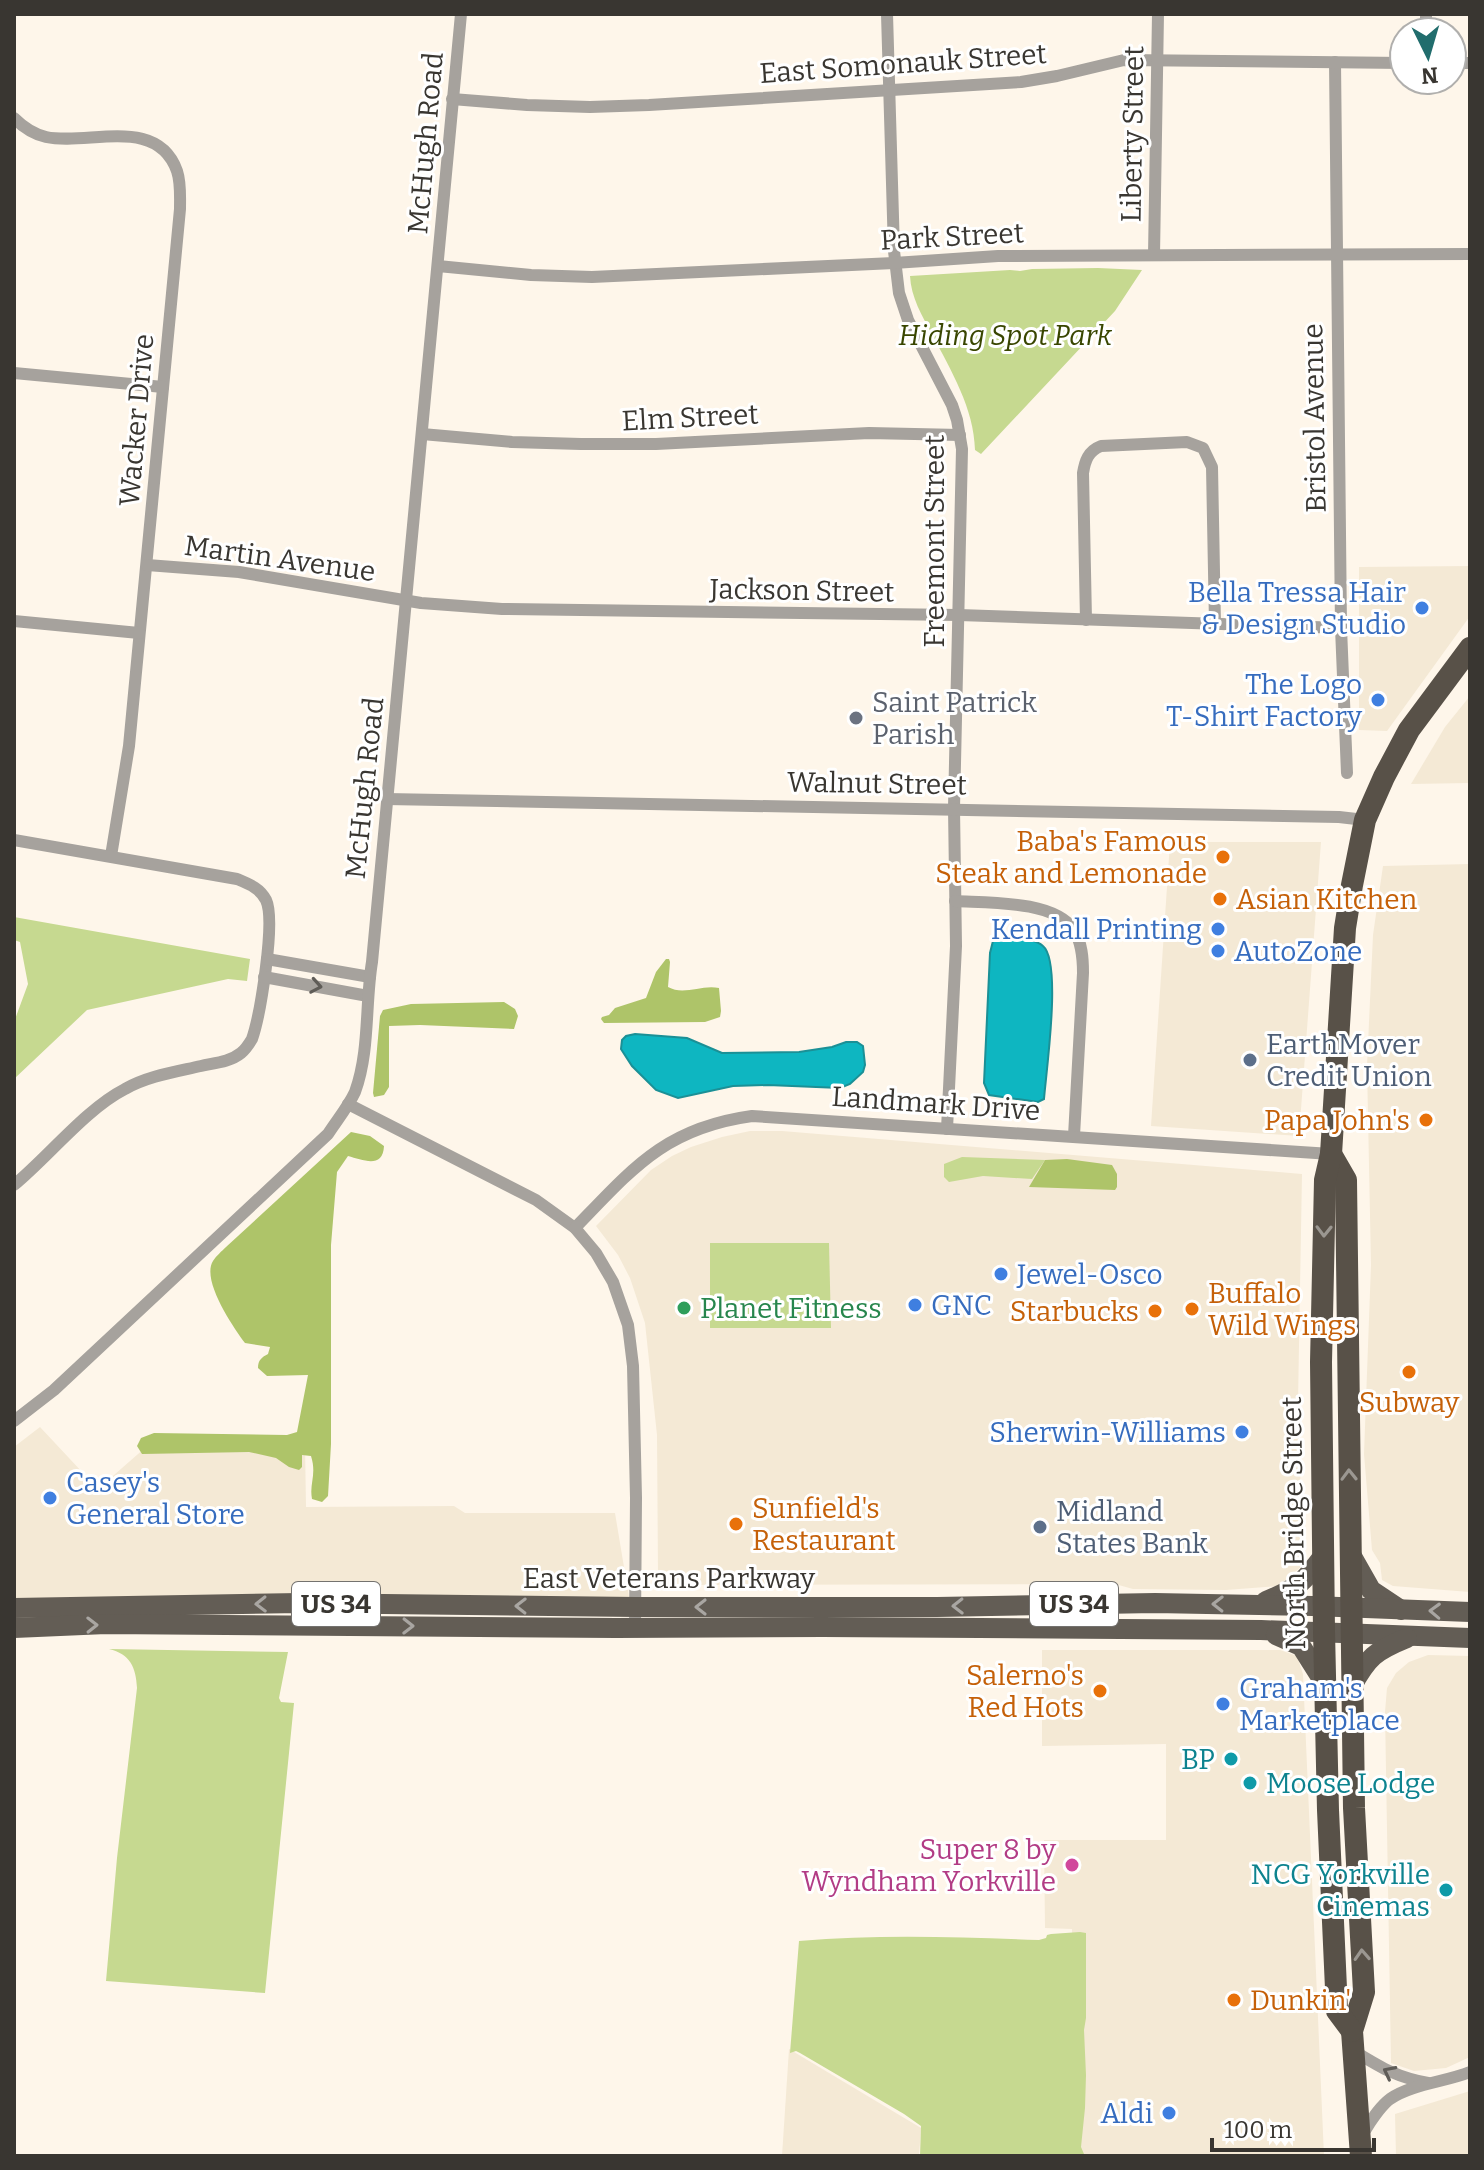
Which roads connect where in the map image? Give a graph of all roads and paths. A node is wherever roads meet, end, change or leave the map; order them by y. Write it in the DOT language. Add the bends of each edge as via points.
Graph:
graph roads {
  1 [pos="461,14"];
  2 [pos="887,14"];
  3 [pos="1158,14"];
  4 [pos="1158,59"];
  5 [pos="1335,62"];
  6 [pos="1388,63"];
  7 [pos="888,89"];
  8 [pos="452,99"];
  9 [pos="14,118"];
  10 [pos="1470,254"];
  11 [pos="1154,255"];
  12 [pos="1336,255"];
  13 [pos="894,263"];
  14 [pos="438,266"];
  15 [pos="14,373"];
  16 [pos="163,387"];
  17 [pos="422,434"];
  18 [pos="960,435"];
  19 [pos="147,565"];
  20 [pos="407,601"];
  21 [pos="959,615"];
  22 [pos="1086,620"];
  23 [pos="14,621"];
  24 [pos="1215,624"];
  25 [pos="1341,628"];
  26 [pos="139,633"];
  27 [pos="1470,648"];
  28 [pos="1347,773"];
  29 [pos="386,799"];
  30 [pos="954,808"];
  31 [pos="1365,820"];
  32 [pos="14,840"];
  33 [pos="111,856"];
  34 [pos="955,901"];
  35 [pos="267,959"];
  36 [pos="264,977"];
  37 [pos="370,977"];
  38 [pos="368,996"];
  39 [pos="348,1104"];
  40 [pos="947,1129"];
  41 [pos="1074,1136"];
  42 [pos="1331,1154"];
  43 [pos="14,1185"];
  44 [pos="575,1228"];
  45 [pos="14,1421"];
  46 [pos="1350,1553"];
  47 [pos="1324,1555"];
  48 [pos="1257,1604"];
  49 [pos="1324,1606"];
  50 [pos="1351,1607"];
  51 [pos="14,1608"];
  52 [pos="1401,1610"];
  53 [pos="1470,1612"];
  54 [pos="635,1618"];
  55 [pos="14,1628"];
  56 [pos="1261,1630"];
  57 [pos="1324,1631"];
  58 [pos="1351,1633"];
  59 [pos="1411,1636"];
  60 [pos="1470,1638"];
  61 [pos="1325,1684"];
  62 [pos="1352,1686"];
  63 [pos="1353,2041"];
  64 [pos="1470,2072"];
  65 [pos="1428,2083"];
  66 [pos="1361,2147"];
  1 -- 8 [label="street, McHugh Road"];
  2 -- 7 [label="street, Freemont Street"];
  3 -- 4 [label="street, Liberty Street"];
  4 -- 5 [label="street, East Somonauk Street"];
  4 -- 7 [label="street, East Somonauk Street" via="1124,60 1021,82"];
  4 -- 11 [label="street, Liberty Street"];
  5 -- 6 [label="street, East Somonauk Street"];
  5 -- 12 [label="street, Bristol Avenue"];
  7 -- 8 [label="street, East Somonauk Street" via="590,107"];
  7 -- 13 [label="street, Freemont Street"];
  8 -- 14 [label="street, McHugh Road"];
  9 -- 16 [label="street, Wacker Drive" via="46,137 132,136 149,141 170,158 177,172 180,209"];
  10 -- 12 [label="street, Park Street"];
  11 -- 12 [label="street, Park Street"];
  11 -- 13 [label="street, Park Street"];
  12 -- 25 [label="street, Bristol Avenue"];
  13 -- 14 [label="street, Park Street" via="592,277"];
  13 -- 18 [label="street, Freemont Street" via="908,320 942,382"];
  14 -- 17 [label="street, McHugh Road"];
  15 -- 16 [label="street"];
  16 -- 19 [label="street, Wacker Drive"];
  17 -- 18 [label="street, Elm Street" via="581,444 869,433"];
  17 -- 20 [label="street, McHugh Road"];
  18 -- 21 [label="street, Freemont Street"];
  19 -- 20 [label="street, Martin Avenue" via="239,572"];
  19 -- 26 [label="street, Wacker Drive"];
  20 -- 21 [label="street, Jackson Street" via="502,609"];
  20 -- 29 [label="street, McHugh Road"];
  21 -- 22 [label="street, Jackson Street"];
  21 -- 30 [label="street, Freemont Street"];
  22 -- 24 [label="street, Jackson Street"];
  22 -- 24 [label="street" via="1083,473 1090,452 1101,446 1187,442 1203,448 1212,467"];
  23 -- 26 [label="street"];
  24 -- 25 [label="street, Jackson Street"];
  25 -- 28 [label="street, Bristol Avenue"];
  26 -- 33 [label="street, Wacker Drive" via="129,746"];
  27 -- 31 [label="highway, North Bridge Street" via="1409,730"];
  29 -- 30 [label="street, Walnut Street"];
  29 -- 37 [label="street, McHugh Road"];
  30 -- 31 [label="street, Walnut Street"];
  30 -- 34 [label="street, Freemont Street"];
  31 -- 42 [label="highway, North Bridge Street" via="1345,928"];
  32 -- 33 [label="street"];
  33 -- 35 [label="street" via="237,879 255,887 266,900 271,919"];
  34 -- 40 [label="street, Freemont Street"];
  34 -- 41 [label="street" via="1033,906 1073,929 1083,951"];
  35 -- 36 [label="street"];
  35 -- 37 [label="street"];
  36 -- 38 [label="street, one-way"];
  36 -- 43 [label="street" via="255,1028 244,1051 126,1087"];
  37 -- 38 [label="street, McHugh Road"];
  38 -- 39 [label="street, McHugh Road" via="363,1062"];
  39 -- 44 [label="street" via="536,1200"];
  39 -- 45 [label="street, McHugh Road" via="328,1134 54,1390"];
  40 -- 41 [label="street, Landmark Drive"];
  40 -- 44 [label="street, Landmark Drive" via="752,1116 712,1124 657,1150"];
  41 -- 42 [label="street, Landmark Drive"];
  46 -- 42 [label="highway, North Bridge Street, one-way" via="1346,1180"];
  42 -- 47 [label="highway, North Bridge Street, one-way" via="1325,1180 1321,1362"];
  44 -- 54 [label="street" via="613,1282 631,1338"];
  46 -- 50 [label="highway, North Bridge Street"];
  46 -- 52 [label="main road" via="1371,1590"];
  47 -- 48 [label="main road" via="1297,1587"];
  47 -- 49 [label="highway, North Bridge Street"];
  48 -- 49 [label="main road, East Veterans Parkway / US 34"];
  48 -- 54 [label="main road, East Veterans Parkway / US 34, one-way" via="937,1607"];
  49 -- 50 [label="main road, US 34"];
  49 -- 57 [label="highway, North Bridge Street"];
  50 -- 52 [label="main road, US 34"];
  50 -- 58 [label="highway, North Bridge Street"];
  54 -- 51 [label="main road, East Veterans Parkway / US 34, one-way" via="300,1603"];
  53 -- 52 [label="main road, US 34, one-way"];
  55 -- 54 [label="main road, East Veterans Parkway / US 34, one-way"];
  54 -- 56 [label="main road, East Veterans Parkway / US 34" via="839,1627"];
  56 -- 57 [label="main road, East Veterans Parkway / US 34"];
  56 -- 61 [label="main road" via="1301,1646"];
  57 -- 58 [label="main road, US 34"];
  57 -- 61 [label="highway, North Bridge Street"];
  58 -- 59 [label="main road, US 34"];
  58 -- 62 [label="highway, North Bridge Street"];
  59 -- 60 [label="main road, US 34"];
  59 -- 62 [label="main road" via="1373,1654"];
  61 -- 63 [label="highway, North Bridge Street" via="1337,2011"];
  63 -- 62 [label="highway, North Bridge Street, one-way" via="1364,1992"];
  65 -- 63 [label="street, one-way" via="1386,2071"];
  63 -- 66 [label="highway, North Bridge Street"];
  64 -- 65 [label="street"];
  65 -- 66 [label="street" via="1388,2100"];
}
